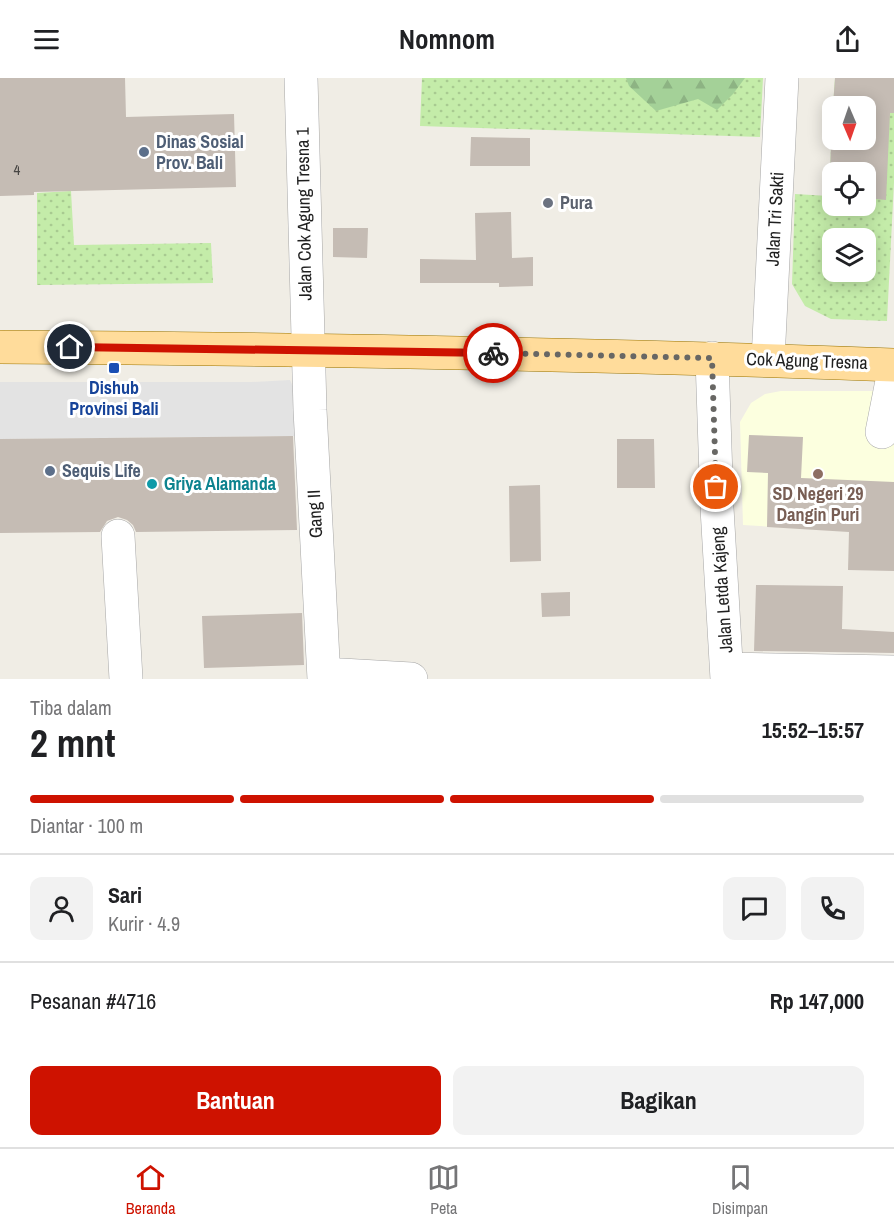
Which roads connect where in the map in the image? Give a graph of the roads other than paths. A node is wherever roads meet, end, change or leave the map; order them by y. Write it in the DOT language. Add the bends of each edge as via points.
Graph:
graph roads {
  1 [pos="301,78"];
  2 [pos="782,78"];
  3 [pos="0,347"];
  4 [pos="308,350"];
  5 [pos="712,358"];
  6 [pos="768,360"];
  7 [pos="894,365"];
  8 [pos="894,371"];
  9 [pos="882,432"];
  10 [pos="118,536"];
  11 [pos="894,672"];
  12 [pos="727,674"];
  13 [pos="324,677"];
  14 [pos="126,679"];
  15 [pos="411,679"];
  1 -- 4 [label="street, Jalan Cok Agung Tresna 1"];
  2 -- 6 [label="street, Jalan Tri Sakti"];
  3 -- 4 [label="main road, Cok Agung Tresna"];
  4 -- 5 [label="main road, Cok Agung Tresna"];
  4 -- 13 [label="street, Gang II"];
  5 -- 6 [label="main road, Cok Agung Tresna"];
  5 -- 12 [label="street, Jalan Letda Kajeng"];
  6 -- 7 [label="main road, Cok Agung Tresna"];
  8 -- 9 [label="street"];
  10 -- 14 [label="street"];
  11 -- 12 [label="street"];
  13 -- 15 [label="street"];
}
